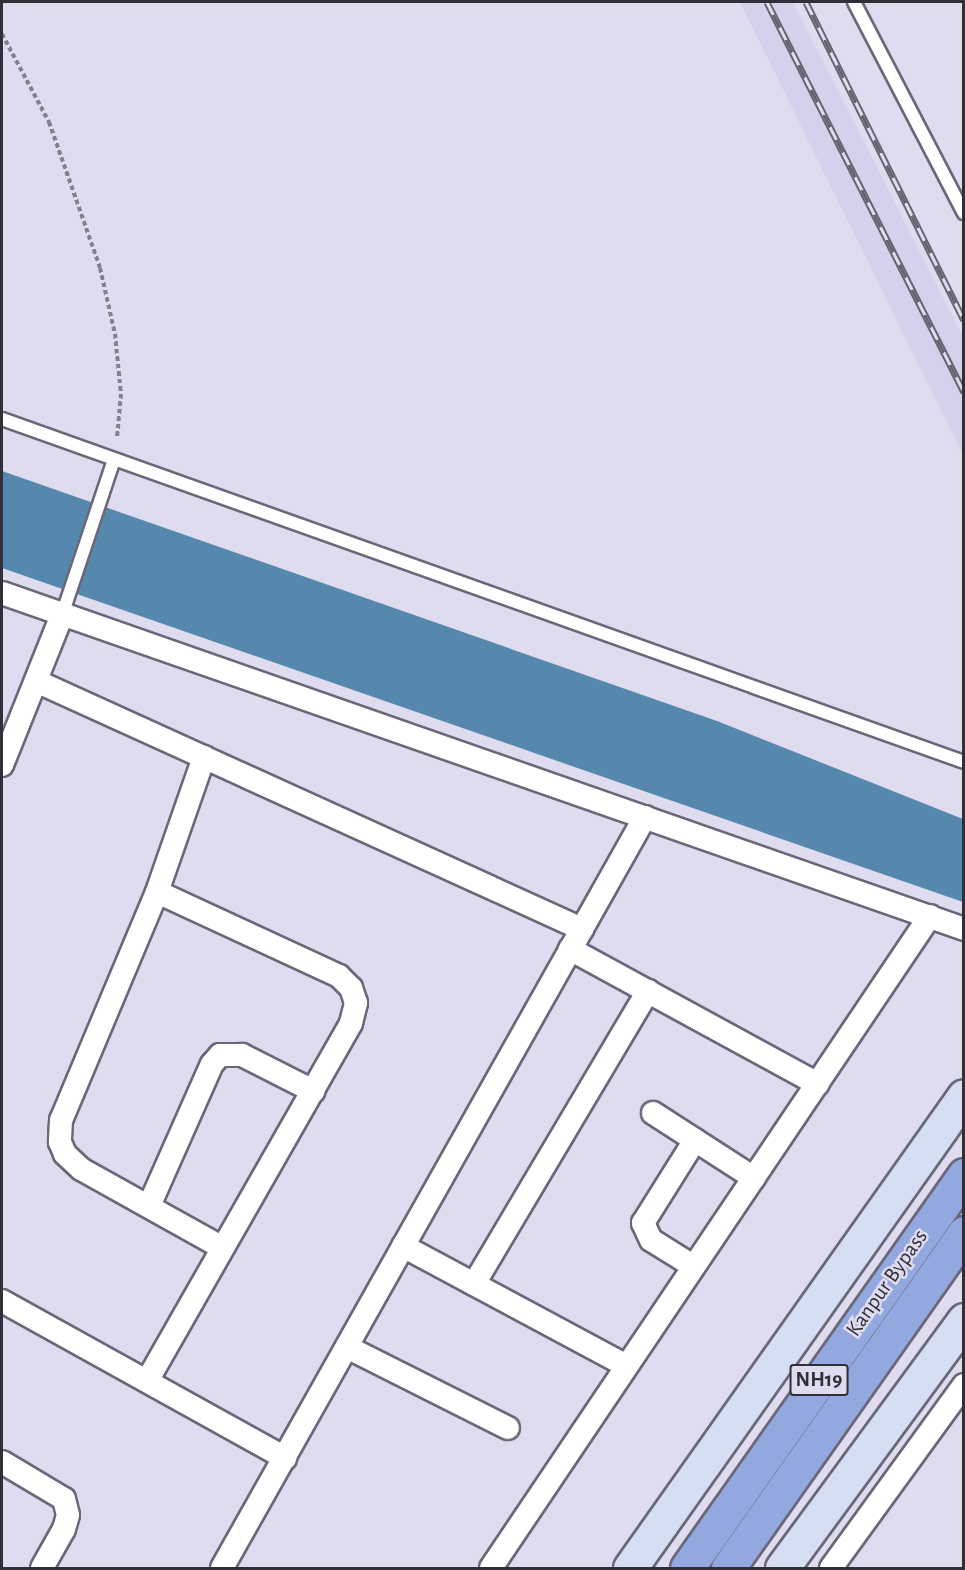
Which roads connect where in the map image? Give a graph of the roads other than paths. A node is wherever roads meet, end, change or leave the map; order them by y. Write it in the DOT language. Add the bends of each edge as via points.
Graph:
graph roads {
  1 [pos="854,2"];
  2 [pos="963,213"];
  3 [pos="2,419"];
  4 [pos="114,460"];
  5 [pos="2,593"];
  6 [pos="64,609"];
  7 [pos="36,681"];
  8 [pos="204,757"];
  9 [pos="963,762"];
  10 [pos="2,765"];
  11 [pos="645,817"];
  12 [pos="157,892"];
  13 [pos="930,916"];
  14 [pos="582,929"];
  15 [pos="963,929"];
  16 [pos="570,949"];
  17 [pos="648,991"];
  18 [pos="818,1084"];
  19 [pos="313,1091"];
  20 [pos="963,1096"];
  21 [pos="653,1113"];
  22 [pos="695,1140"];
  23 [pos="963,1175"];
  24 [pos="754,1178"];
  25 [pos="149,1206"];
  26 [pos="963,1233"];
  27 [pos="403,1246"];
  28 [pos="224,1248"];
  29 [pos="693,1266"];
  30 [pos="474,1284"];
  31 [pos="2,1303"];
  32 [pos="963,1320"];
  33 [pos="347,1347"];
  34 [pos="625,1365"];
  35 [pos="147,1382"];
  36 [pos="963,1385"];
  37 [pos="508,1428"];
  38 [pos="285,1458"];
  39 [pos="2,1462"];
  40 [pos="42,1569"];
  41 [pos="222,1569"];
  42 [pos="491,1569"];
  43 [pos="630,1569"];
  44 [pos="687,1569"];
  45 [pos="728,1569"];
  46 [pos="782,1569"];
  47 [pos="831,1569"];
  1 -- 2 [label="lane"];
  3 -- 4 [label="lane"];
  4 -- 6 [label="lane"];
  4 -- 9 [label="lane"];
  5 -- 6 [label="street"];
  6 -- 7 [label="street"];
  6 -- 11 [label="street"];
  7 -- 8 [label="street"];
  7 -- 10 [label="street"];
  8 -- 12 [label="street"];
  8 -- 14 [label="street"];
  11 -- 13 [label="street"];
  11 -- 14 [label="street"];
  12 -- 19 [label="street" via="339,976 351,988 356,1003 351,1023"];
  12 -- 25 [label="street" via="61,1120 60,1142 65,1154 81,1168"];
  13 -- 15 [label="street"];
  13 -- 18 [label="street"];
  14 -- 16 [label="street"];
  16 -- 17 [label="street"];
  16 -- 27 [label="street"];
  17 -- 18 [label="street"];
  17 -- 30 [label="street"];
  18 -- 24 [label="street"];
  19 -- 25 [label="street" via="242,1055 220,1055 212,1064"];
  19 -- 28 [label="street"];
  20 -- 43 [label="main road"];
  21 -- 22 [label="street"];
  22 -- 24 [label="street"];
  22 -- 29 [label="street" via="643,1223 651,1240"];
  23 -- 44 [label="highway, Kanpur Bypass / NH19"];
  24 -- 29 [label="street"];
  25 -- 28 [label="street"];
  26 -- 45 [label="highway, Kanpur Bypass / NH19"];
  27 -- 30 [label="street"];
  27 -- 33 [label="street"];
  28 -- 35 [label="street"];
  29 -- 34 [label="street"];
  30 -- 34 [label="street"];
  31 -- 35 [label="street"];
  32 -- 46 [label="main road"];
  33 -- 37 [label="street"];
  33 -- 38 [label="street"];
  34 -- 42 [label="street"];
  35 -- 38 [label="street"];
  36 -- 47 [label="street"];
  38 -- 41 [label="street"];
  39 -- 40 [label="street" via="64,1499 68,1515 64,1529"];
}
